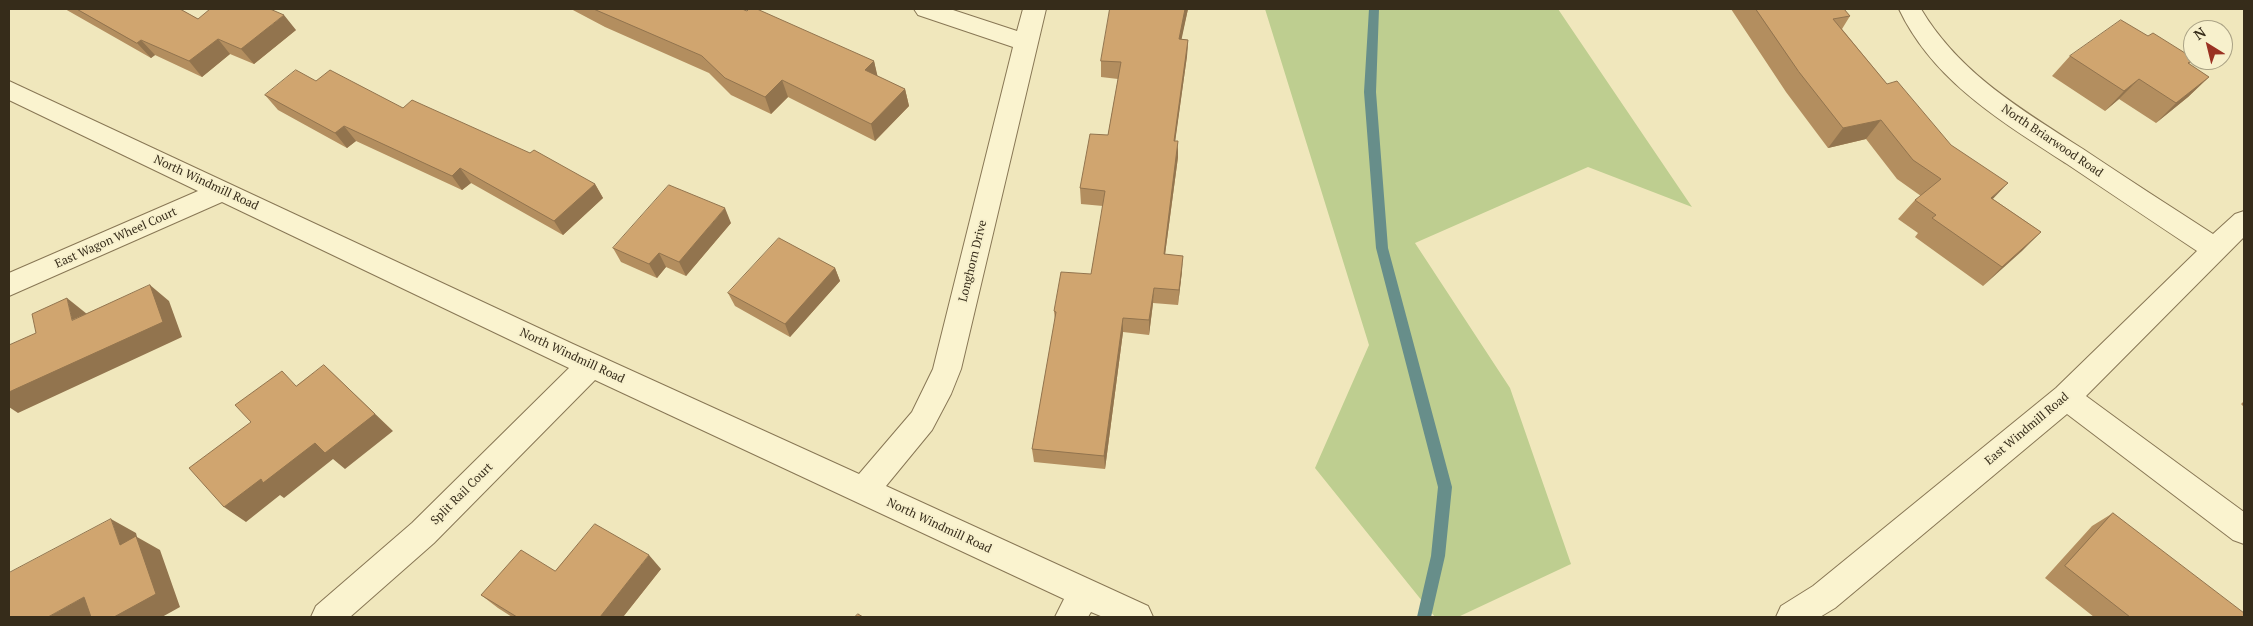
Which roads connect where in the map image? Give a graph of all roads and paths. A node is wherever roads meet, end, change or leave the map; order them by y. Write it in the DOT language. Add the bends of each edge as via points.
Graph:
graph roads {
  1 [pos="926,9"];
  2 [pos="1034,9"];
  3 [pos="1910,9"];
  4 [pos="1026,43"];
  5 [pos="9,90"];
  6 [pos="222,191"];
  7 [pos="2244,221"];
  8 [pos="2215,249"];
  9 [pos="9,285"];
  10 [pos="591,365"];
  11 [pos="2066,397"];
  12 [pos="863,491"];
  13 [pos="2244,530"];
  14 [pos="1078,605"];
  15 [pos="327,617"];
  16 [pos="1137,617"];
  17 [pos="1792,617"];
  1 -- 4 [label="street"];
  2 -- 4 [label="street, Longhorn Drive"];
  3 -- 8 [label="street, North Briarwood Road" via="1943,56 1986,96"];
  4 -- 12 [label="street, Longhorn Drive" via="951,351 937,394 922,421"];
  5 -- 6 [label="street, North Windmill Road"];
  6 -- 9 [label="street, East Wagon Wheel Court"];
  6 -- 10 [label="street, North Windmill Road"];
  7 -- 8 [label="street, East Windmill Road"];
  8 -- 11 [label="street, East Windmill Road"];
  10 -- 12 [label="street, North Windmill Road"];
  10 -- 15 [label="street, Split Rail Court" via="423,533"];
  11 -- 13 [label="street"];
  11 -- 17 [label="street, East Windmill Road" via="1824,597"];
  12 -- 14 [label="street, North Windmill Road"];
  14 -- 16 [label="street, North Windmill Road"];
}
